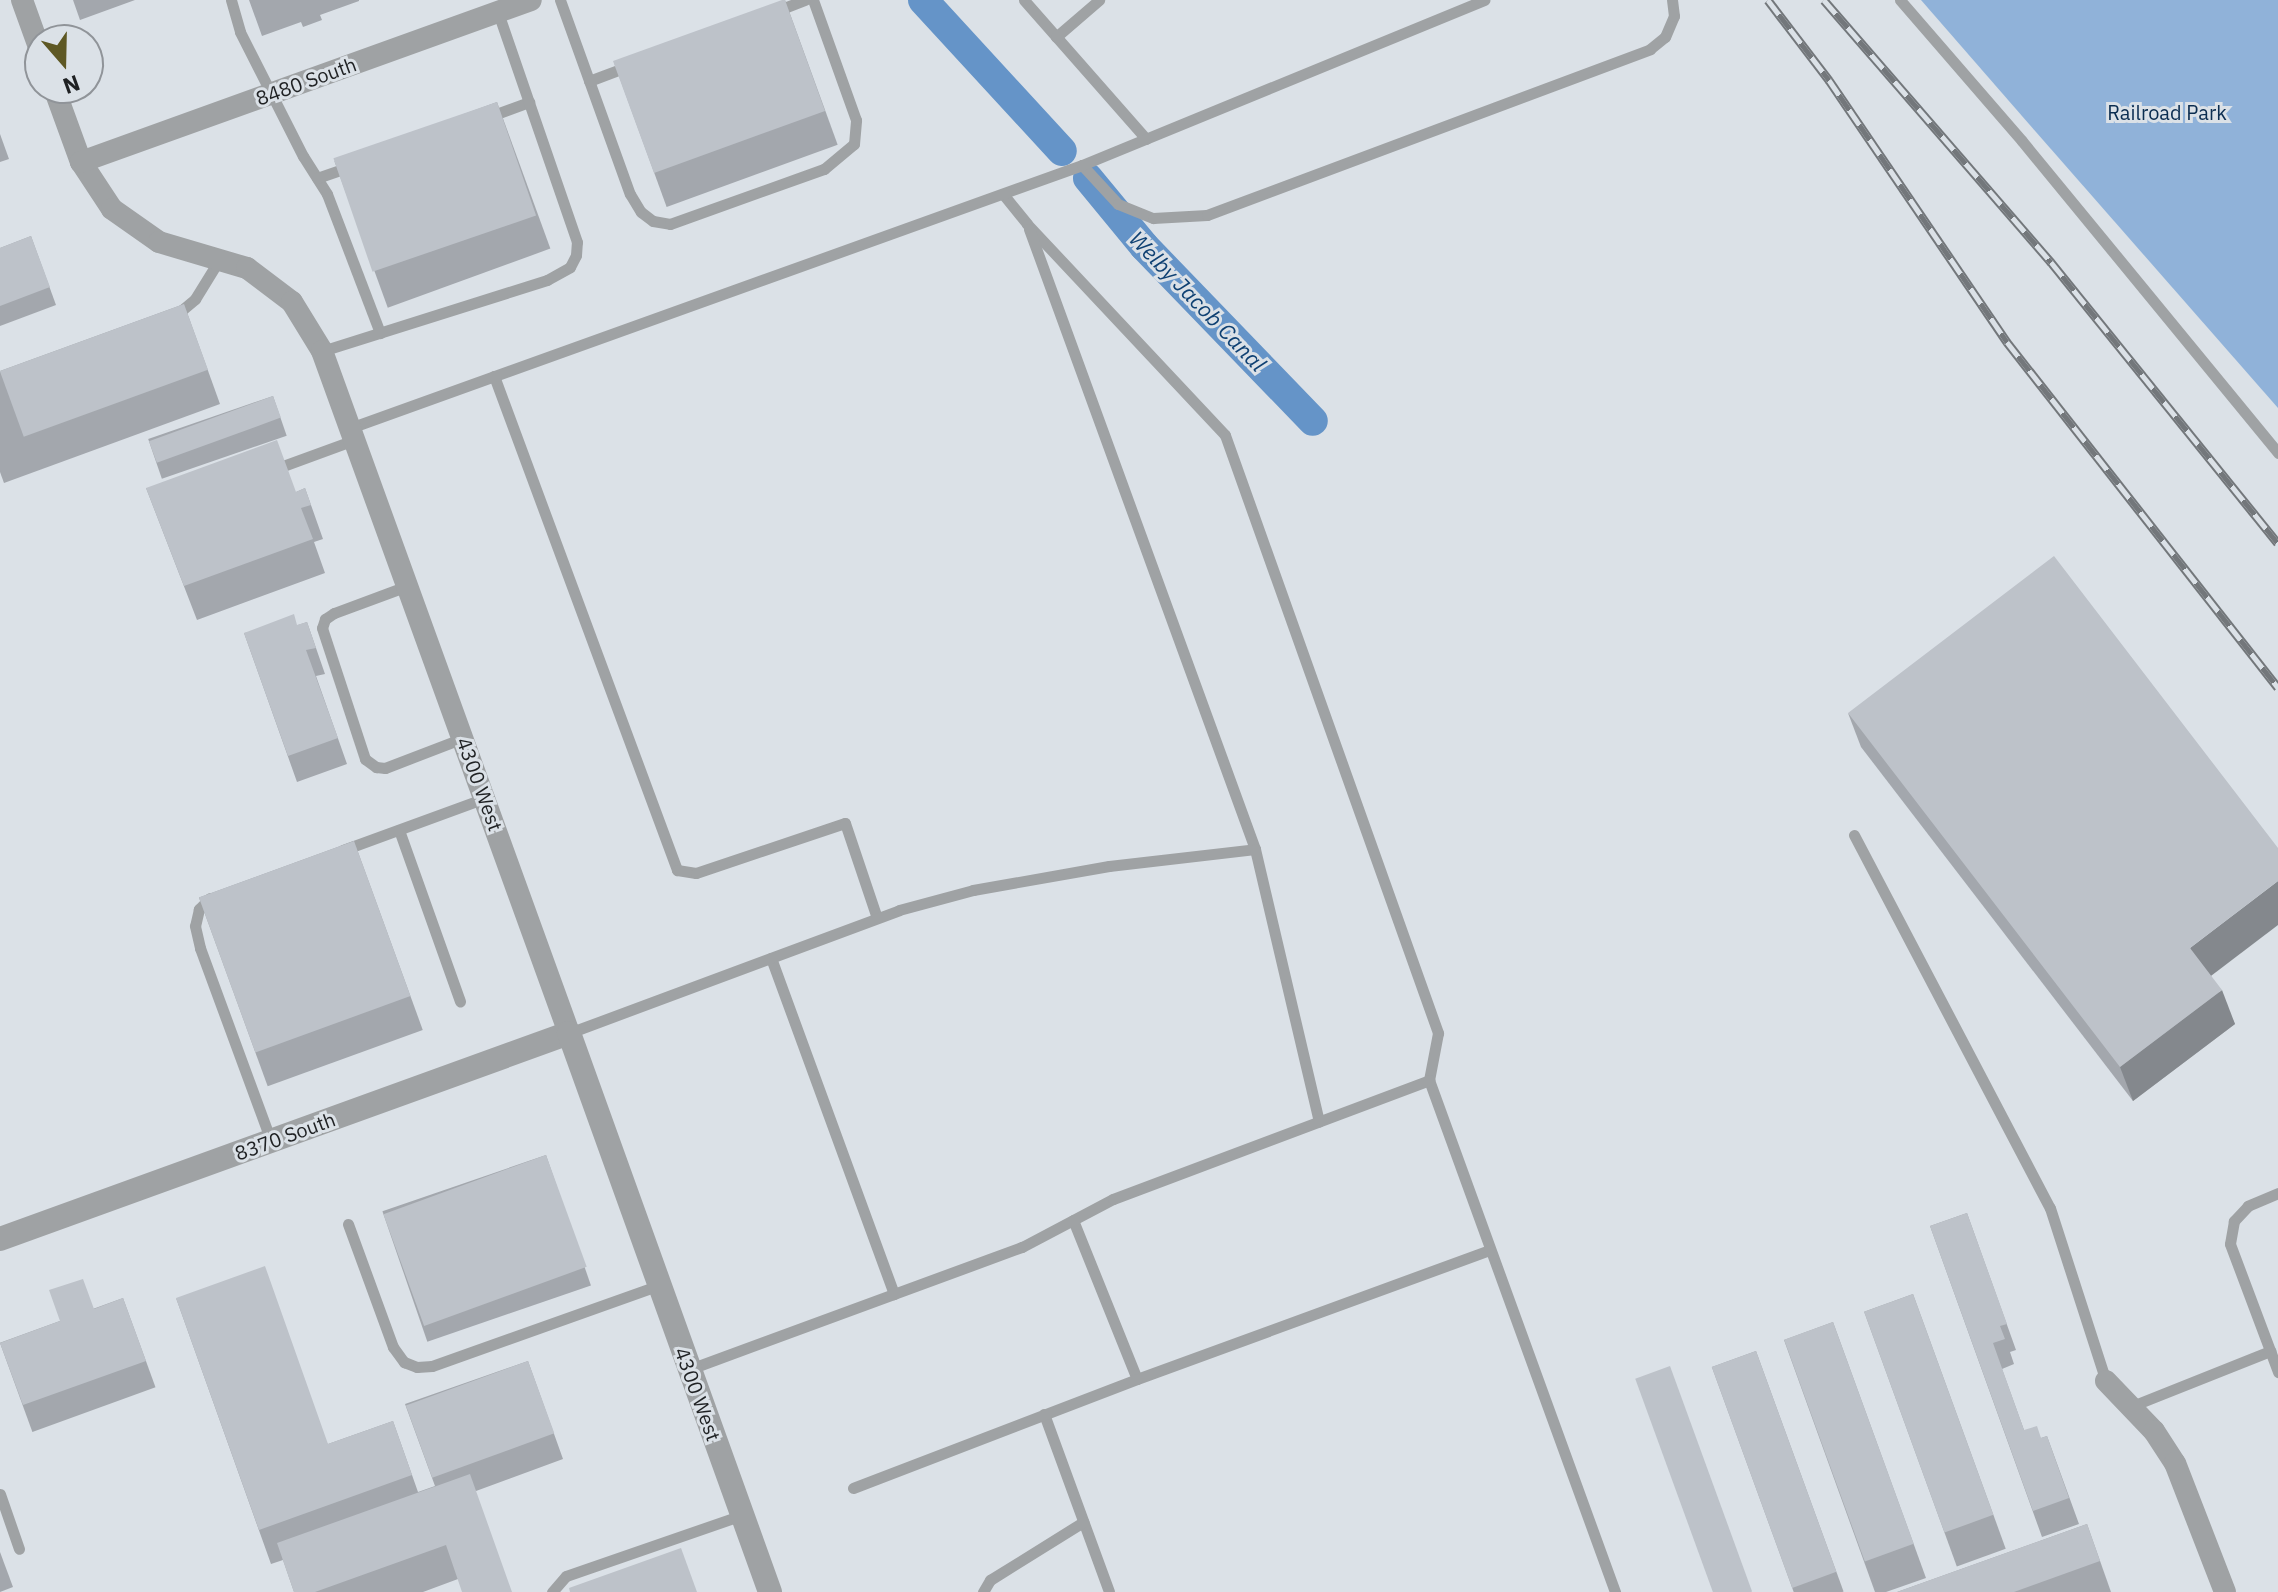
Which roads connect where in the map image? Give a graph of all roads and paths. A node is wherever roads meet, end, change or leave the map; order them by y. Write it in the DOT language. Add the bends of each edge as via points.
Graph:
graph roads {
  1 [pos="22,0"];
  2 [pos="231,0"];
  3 [pos="531,0"];
  4 [pos="560,0"];
  5 [pos="805,0"];
  6 [pos="813,0"];
  7 [pos="1024,0"];
  8 [pos="1099,0"];
  9 [pos="1484,0"];
  10 [pos="1672,0"];
  11 [pos="1900,0"];
  12 [pos="498,12"];
  13 [pos="762,16"];
  14 [pos="31,24"];
  15 [pos="1056,37"];
  16 [pos="647,59"];
  17 [pos="589,81"];
  18 [pos="272,93"];
  19 [pos="529,102"];
  20 [pos="60,104"];
  21 [pos="473,123"];
  22 [pos="1146,139"];
  23 [pos="81,162"];
  24 [pos="359,163"];
  25 [pos="1082,165"];
  26 [pos="317,178"];
  27 [pos="1003,194"];
  28 [pos="1027,224"];
  29 [pos="219,260"];
  30 [pos="169,320"];
  31 [pos="380,333"];
  32 [pos="322,351"];
  33 [pos="494,376"];
  34 [pos="352,434"];
  35 [pos="2278,453"];
  36 [pos="266,472"];
  37 [pos="407,586"];
  38 [pos="463,738"];
  39 [pos="485,798"];
  40 [pos="399,830"];
  41 [pos="1854,835"];
  42 [pos="1255,849"];
  43 [pos="327,856"];
  44 [pos="227,891"];
  45 [pos="877,918"];
  46 [pos="771,958"];
  47 [pos="460,1001"];
  48 [pos="569,1033"];
  49 [pos="1429,1080"];
  50 [pos="1319,1122"];
  51 [pos="271,1141"];
  52 [pos="2278,1193"];
  53 [pos="1073,1220"];
  54 [pos="348,1224"];
  55 [pos="0,1239"];
  56 [pos="1489,1250"];
  57 [pos="660,1285"];
  58 [pos="894,1294"];
  59 [pos="2270,1351"];
  60 [pos="690,1369"];
  61 [pos="2278,1372"];
  62 [pos="1137,1379"];
  63 [pos="2106,1381"];
  64 [pos="2132,1406"];
  65 [pos="1044,1414"];
  66 [pos="853,1488"];
  67 [pos="0,1494"];
  68 [pos="742,1515"];
  69 [pos="1083,1522"];
  70 [pos="19,1549"];
  71 [pos="2222,1591"];
  72 [pos="552,1592"];
  73 [pos="770,1592"];
  74 [pos="983,1592"];
  75 [pos="1109,1592"];
  76 [pos="1615,1592"];
  1 -- 14 [label="street"];
  2 -- 18 [label="lane" via="240,32"];
  3 -- 12 [label="street, 8480 South"];
  4 -- 17 [label="lane"];
  5 -- 13 [label="lane"];
  6 -- 17 [label="lane" via="858,130 847,154 824,169 670,224 653,221 630,194"];
  7 -- 15 [label="lane"];
  8 -- 15 [label="lane"];
  9 -- 22 [label="lane"];
  10 -- 25 [label="lane" via="1674,16 1665,37 1650,49 1207,215 1153,218 1118,204"];
  11 -- 35 [label="lane"];
  12 -- 18 [label="street, 8480 South"];
  12 -- 19 [label="lane"];
  15 -- 22 [label="lane"];
  16 -- 17 [label="lane"];
  18 -- 23 [label="street, 8480 South"];
  18 -- 26 [label="lane"];
  19 -- 21 [label="lane"];
  19 -- 31 [label="lane" via="577,242 570,267 547,280"];
  20 -- 23 [label="street, 4300 West"];
  22 -- 25 [label="lane"];
  23 -- 29 [label="street, 4300 West" via="112,209 159,242"];
  24 -- 26 [label="lane"];
  25 -- 27 [label="lane"];
  26 -- 31 [label="lane"];
  27 -- 28 [label="lane"];
  27 -- 33 [label="lane"];
  28 -- 42 [label="lane"];
  28 -- 49 [label="lane" via="1225,435 1438,1033"];
  29 -- 30 [label="lane" via="195,299"];
  29 -- 32 [label="street, 4300 West" via="247,268 292,302"];
  31 -- 32 [label="lane"];
  32 -- 34 [label="street, 4300 West"];
  33 -- 34 [label="lane"];
  33 -- 45 [label="lane" via="677,870 696,873 845,823"];
  34 -- 36 [label="lane"];
  34 -- 37 [label="street, 4300 West"];
  37 -- 38 [label="street, 4300 West"];
  37 -- 38 [label="lane" via="334,613 322,628 365,759 385,768"];
  38 -- 39 [label="street, 4300 West"];
  39 -- 40 [label="lane"];
  39 -- 48 [label="street, 4300 West"];
  40 -- 43 [label="lane"];
  40 -- 47 [label="lane"];
  41 -- 63 [label="lane" via="2050,1208"];
  42 -- 45 [label="lane" via="1109,866 973,890"];
  42 -- 50 [label="lane"];
  44 -- 51 [label="lane" via="206,900 195,926"];
  45 -- 46 [label="lane"];
  46 -- 48 [label="lane"];
  46 -- 58 [label="lane"];
  48 -- 51 [label="street, 8370 South"];
  48 -- 57 [label="street, 4300 West"];
  49 -- 50 [label="lane"];
  49 -- 56 [label="lane"];
  50 -- 53 [label="lane" via="1113,1199"];
  51 -- 55 [label="street, 8370 South"];
  52 -- 59 [label="lane" via="2248,1206 2234,1221 2230,1244"];
  53 -- 58 [label="lane" via="1022,1247"];
  53 -- 62 [label="lane"];
  54 -- 57 [label="lane" via="393,1347 404,1362 417,1367"];
  56 -- 62 [label="lane"];
  56 -- 76 [label="lane"];
  57 -- 60 [label="street, 4300 West"];
  58 -- 60 [label="lane"];
  59 -- 61 [label="lane"];
  59 -- 64 [label="lane"];
  60 -- 68 [label="street, 4300 West"];
  62 -- 65 [label="lane"];
  63 -- 64 [label="street"];
  64 -- 71 [label="street" via="2175,1463"];
  65 -- 66 [label="lane"];
  65 -- 69 [label="lane"];
  67 -- 70 [label="lane"];
  68 -- 72 [label="lane" via="566,1576"];
  68 -- 73 [label="street, 4300 West"];
  69 -- 74 [label="lane" via="990,1580"];
  69 -- 75 [label="lane"];
}
